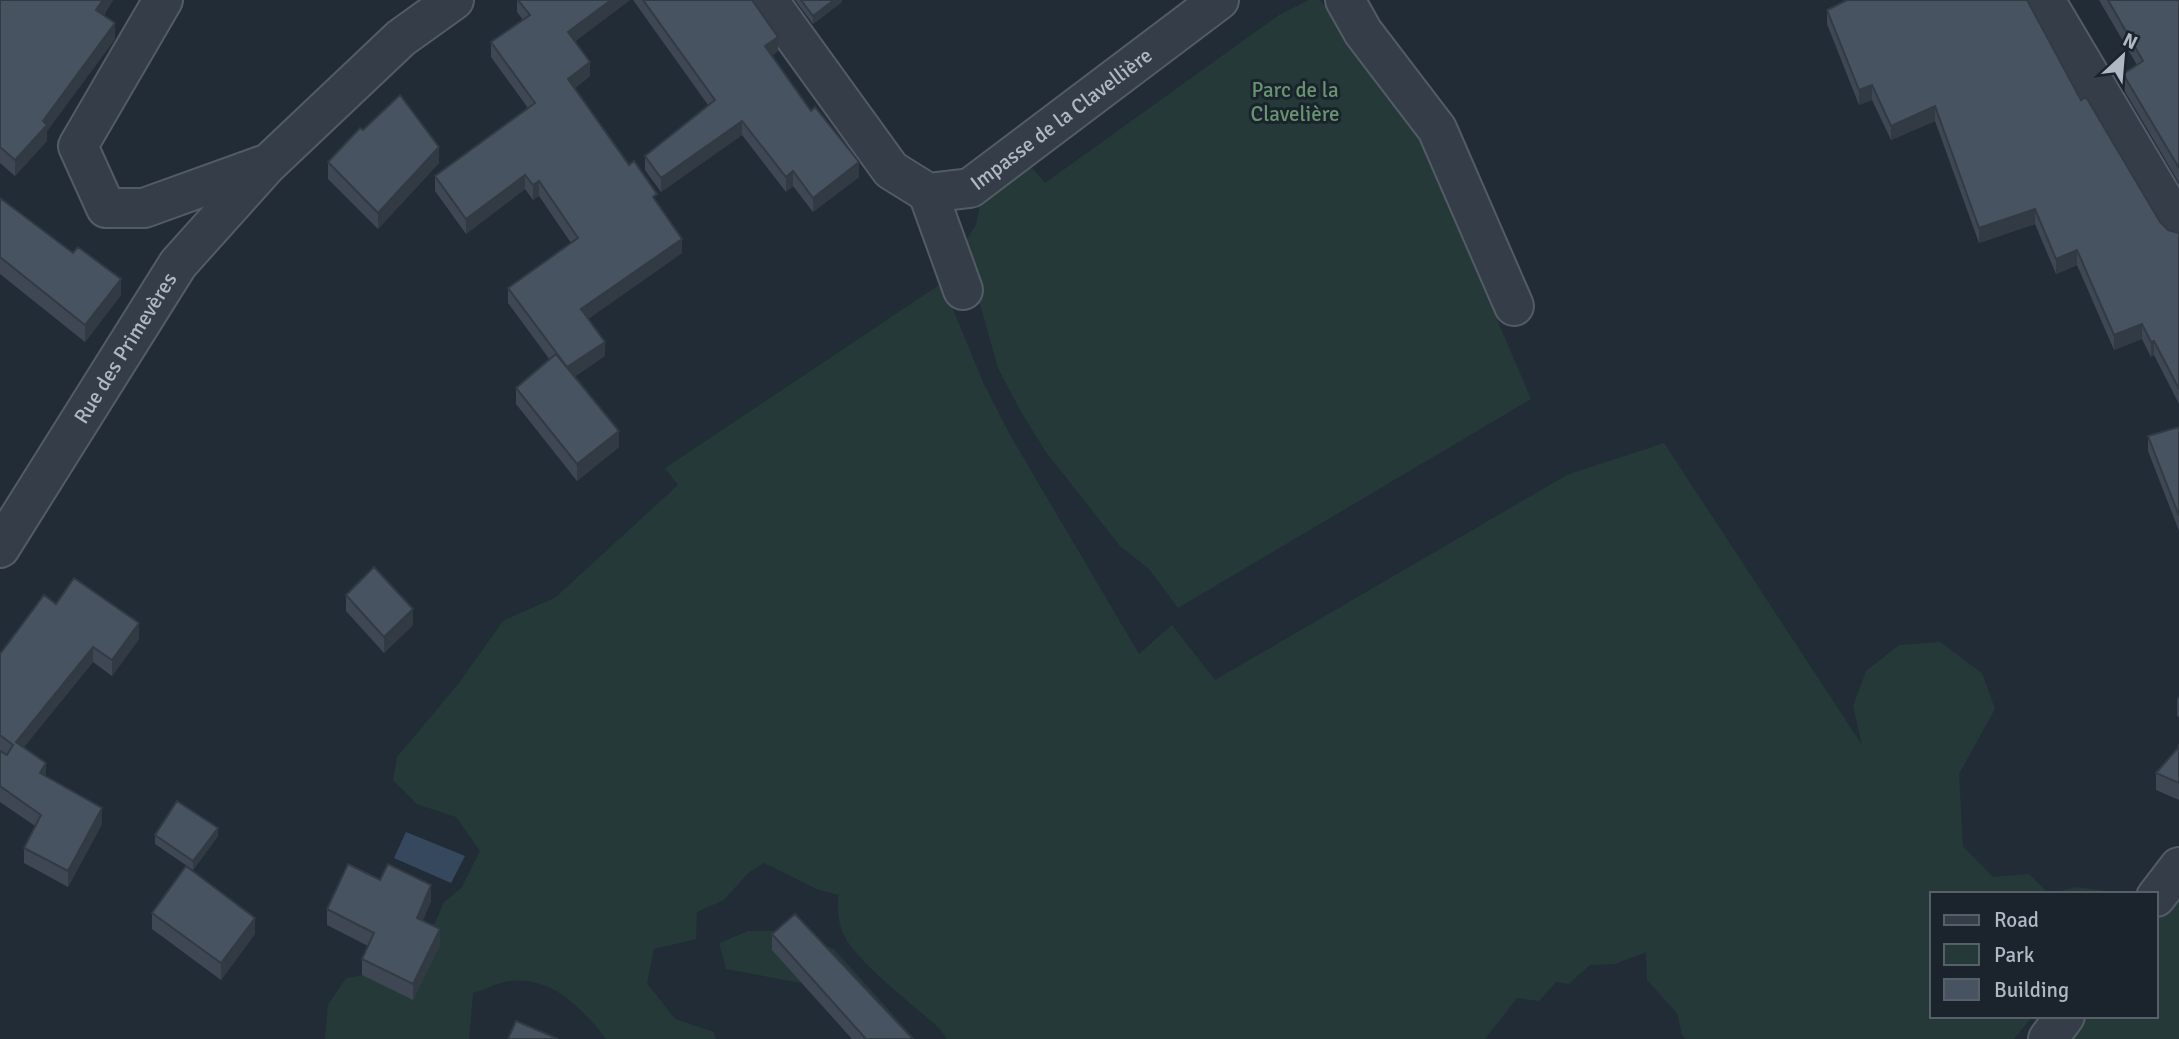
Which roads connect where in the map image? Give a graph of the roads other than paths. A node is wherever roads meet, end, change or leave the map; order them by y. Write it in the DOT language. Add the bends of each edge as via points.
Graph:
graph roads {
  1 [pos="163,0"];
  2 [pos="454,0"];
  3 [pos="768,0"];
  4 [pos="1219,0"];
  5 [pos="1345,0"];
  6 [pos="2045,0"];
  7 [pos="269,163"];
  8 [pos="928,193"];
  9 [pos="2179,226"];
  10 [pos="963,290"];
  11 [pos="1514,306"];
  12 [pos="0,548"];
  13 [pos="2179,867"];
  14 [pos="2158,894"];
  15 [pos="2064,1018"];
  16 [pos="2048,1039"];
  1 -- 7 [label="street" via="78,146 106,208 144,208"];
  2 -- 7 [label="street, Rue des Primevères" via="401,38"];
  3 -- 8 [label="street" via="891,170"];
  4 -- 8 [label="street, Impasse de la Clavellière" via="970,188"];
  5 -- 11 [label="street" via="1363,32 1437,129"];
  6 -- 9 [label="street"];
  7 -- 12 [label="street, Rue des Primevères" via="177,264"];
  8 -- 10 [label="street"];
  13 -- 14 [label="street"];
  15 -- 16 [label="street"];
}
